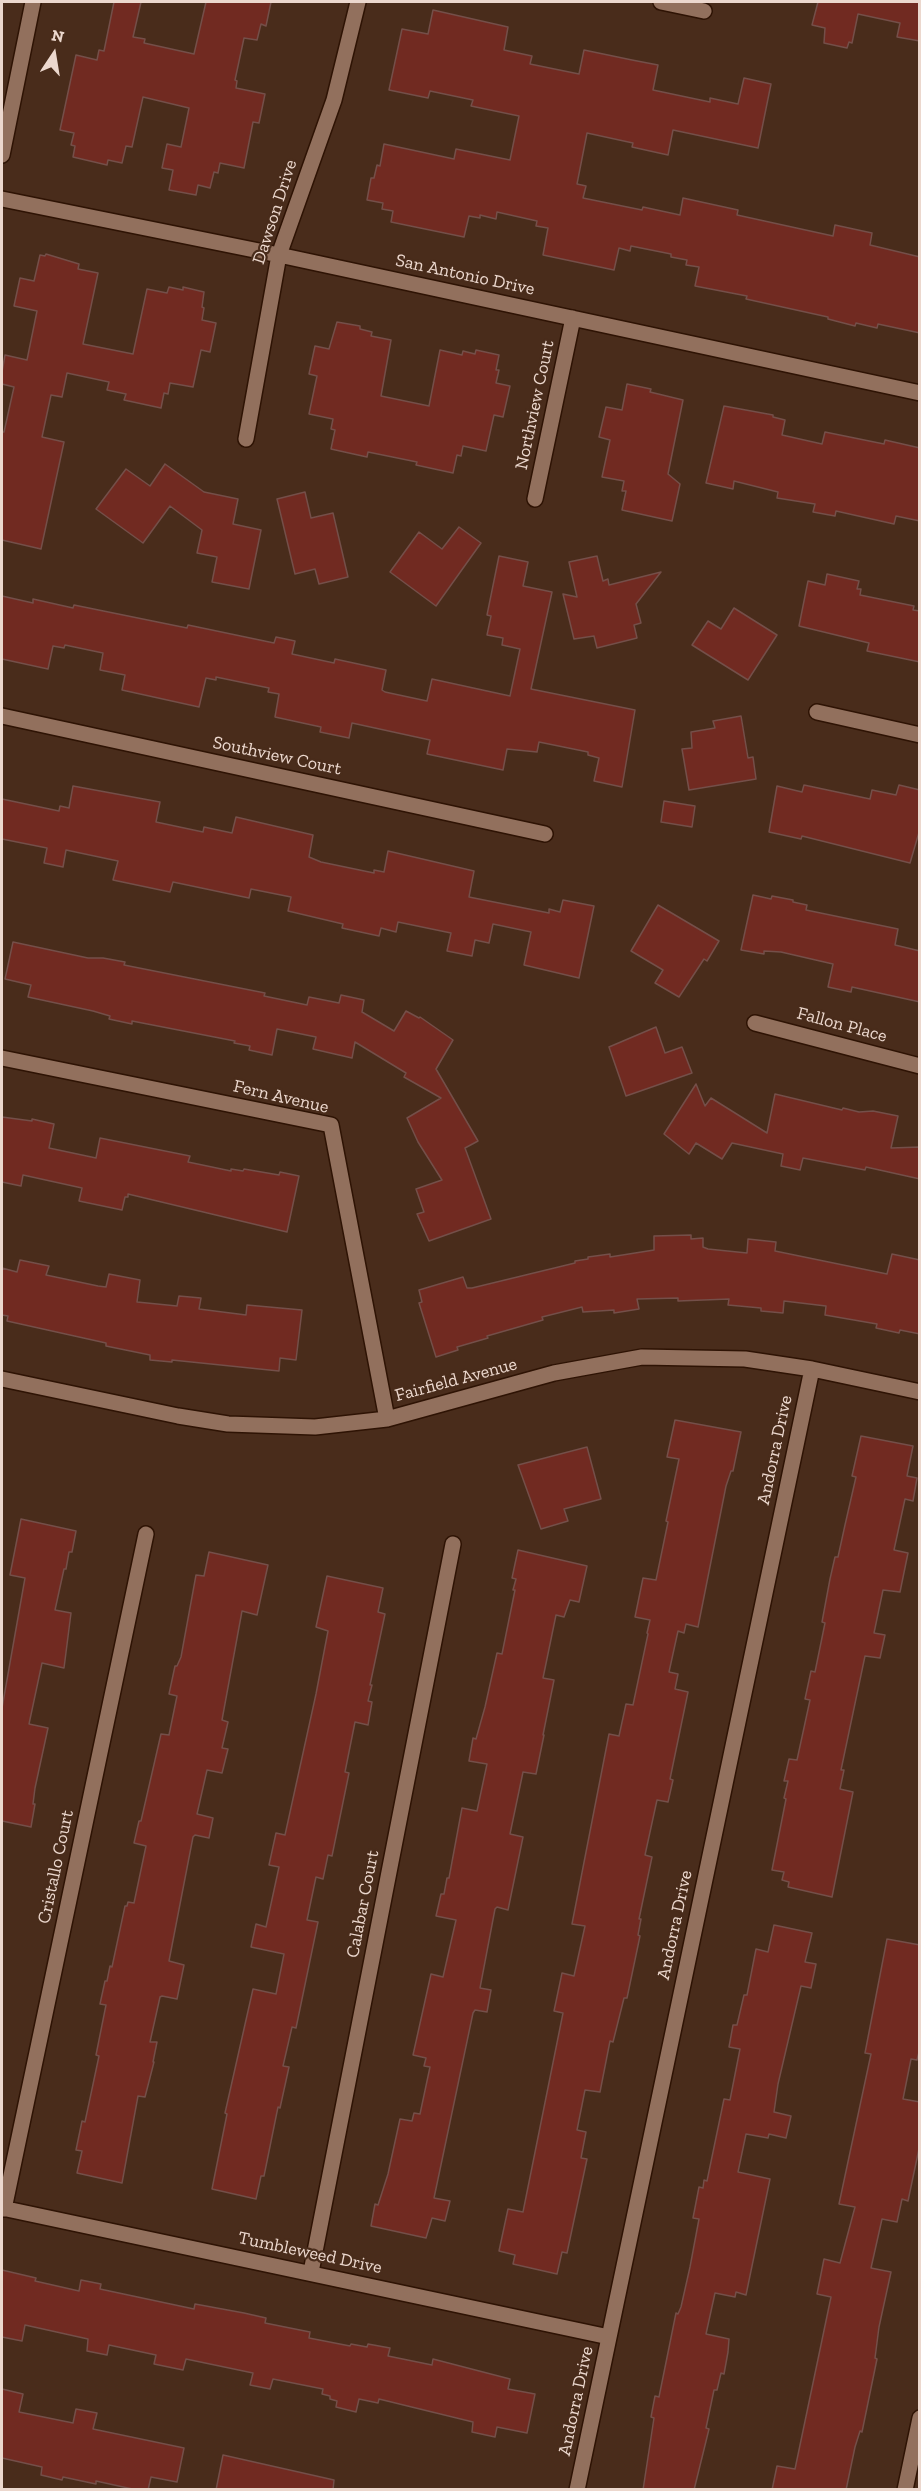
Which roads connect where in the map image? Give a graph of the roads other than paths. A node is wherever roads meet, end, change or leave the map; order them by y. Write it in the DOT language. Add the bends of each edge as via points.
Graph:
graph roads {
  1 [pos="33,2"];
  2 [pos="357,2"];
  3 [pos="661,2"];
  4 [pos="704,11"];
  5 [pos="2,155"];
  6 [pos="2,199"];
  7 [pos="279,255"];
  8 [pos="573,318"];
  9 [pos="920,393"];
  10 [pos="246,439"];
  11 [pos="536,499"];
  12 [pos="817,712"];
  13 [pos="2,716"];
  14 [pos="920,735"];
  15 [pos="545,834"];
  16 [pos="755,1023"];
  17 [pos="2,1058"];
  18 [pos="920,1066"];
  19 [pos="812,1369"];
  20 [pos="2,1379"];
  21 [pos="920,1392"];
  22 [pos="387,1419"];
  23 [pos="146,1534"];
  24 [pos="453,1544"];
  25 [pos="3,2208"];
  26 [pos="311,2272"];
  27 [pos="609,2337"];
  28 [pos="920,2418"];
  29 [pos="577,2490"];
  30 [pos="905,2490"];
  1 -- 5 [label="street"];
  2 -- 7 [label="street, Dawson Drive" via="334,100"];
  3 -- 4 [label="street"];
  6 -- 7 [label="street, San Antonio Drive"];
  7 -- 8 [label="street, San Antonio Drive"];
  7 -- 10 [label="street, Dawson Drive"];
  8 -- 9 [label="street, San Antonio Drive"];
  8 -- 11 [label="street, Northview Court"];
  12 -- 14 [label="street"];
  13 -- 15 [label="street, Southview Court"];
  16 -- 18 [label="street, Fallon Place"];
  17 -- 22 [label="street, Fern Avenue" via="331,1125"];
  19 -- 21 [label="street, Fairfield Avenue"];
  19 -- 22 [label="street, Fairfield Avenue" via="745,1359 642,1357 554,1374"];
  19 -- 27 [label="street, Andorra Drive"];
  20 -- 22 [label="street, Fairfield Avenue" via="228,1424 315,1427"];
  23 -- 25 [label="street, Cristallo Court"];
  24 -- 26 [label="street, Calabar Court"];
  25 -- 26 [label="street, Tumbleweed Drive"];
  26 -- 27 [label="street, Tumbleweed Drive"];
  27 -- 29 [label="street, Andorra Drive"];
  28 -- 30 [label="street"];
}
